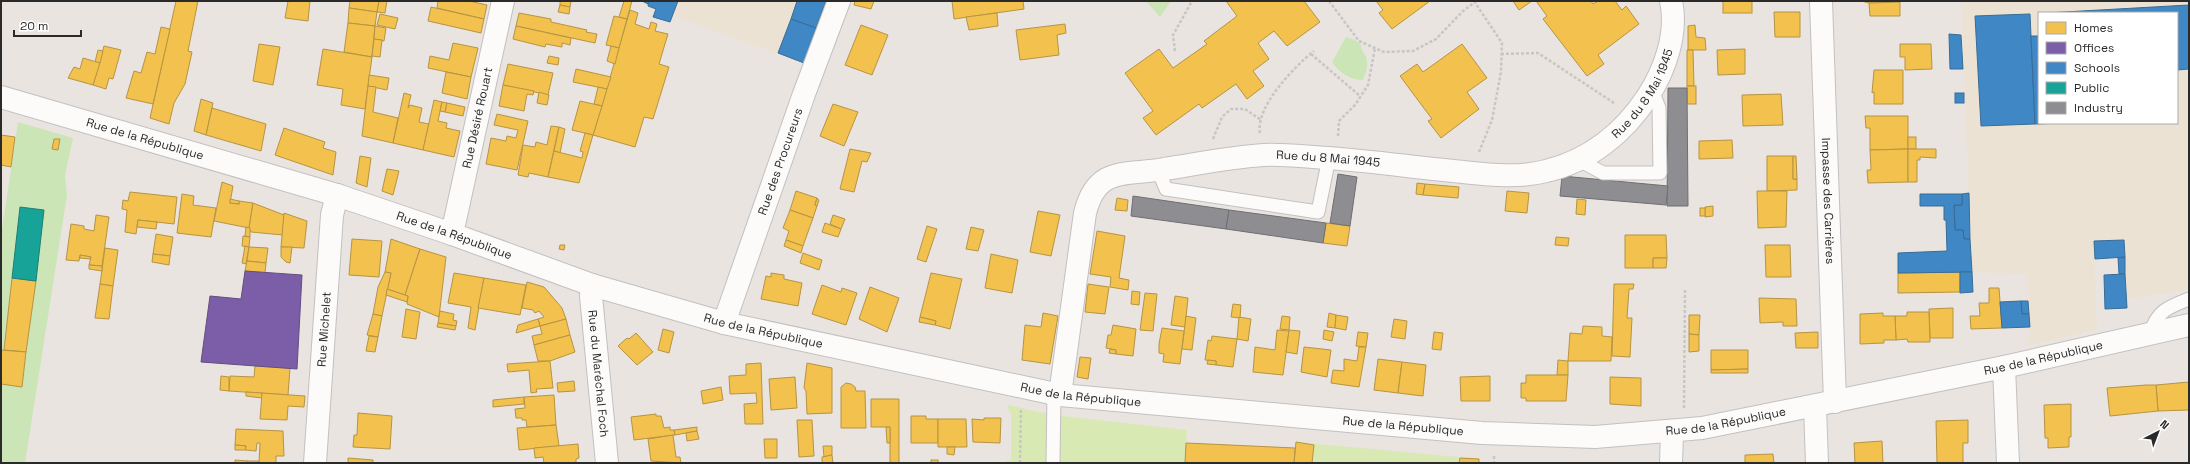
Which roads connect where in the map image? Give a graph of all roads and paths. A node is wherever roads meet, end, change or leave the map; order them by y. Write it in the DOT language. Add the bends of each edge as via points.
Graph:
graph roads {
  1 [pos="503,1"];
  2 [pos="839,1"];
  3 [pos="1192,1"];
  4 [pos="1329,1"];
  5 [pos="1474,1"];
  6 [pos="1671,1"];
  7 [pos="1821,1"];
  8 [pos="1375,48"];
  9 [pos="1175,51"];
  10 [pos="1314,51"];
  11 [pos="1311,54"];
  12 [pos="1502,54"];
  13 [pos="1652,90"];
  14 [pos="1360,96"];
  15 [pos="1,97"];
  16 [pos="1631,119"];
  17 [pos="1261,120"];
  18 [pos="1339,121"];
  19 [pos="1264,155"];
  20 [pos="1329,158"];
  21 [pos="1577,159"];
  22 [pos="1204,163"];
  23 [pos="1158,170"];
  24 [pos="1470,173"];
  25 [pos="337,195"];
  26 [pos="452,234"];
  27 [pos="592,285"];
  28 [pos="1685,290"];
  29 [pos="2189,299"];
  30 [pos="724,323"];
  31 [pos="2189,325"];
  32 [pos="2150,334"];
  33 [pos="2004,367"];
  34 [pos="1057,394"];
  35 [pos="1825,404"];
  36 [pos="1021,408"];
  37 [pos="1678,431"];
  38 [pos="315,463"];
  39 [pos="607,463"];
  40 [pos="1020,463"];
  41 [pos="1053,463"];
  42 [pos="1671,463"];
  43 [pos="1817,463"];
  44 [pos="2008,463"];
  1 -- 26 [label="street, Rue Désiré Rouart"];
  2 -- 30 [label="street, Rue des Procureurs"];
  3 -- 9 [label="path" via="1173,35"];
  4 -- 8 [label="path" via="1360,41"];
  5 -- 8 [label="path" via="1436,39 1413,51 1384,52"];
  5 -- 12 [label="path" via="1502,43"];
  6 -- 13 [label="street, Rue du 8 Mai 1945" via="1673,10 1670,49"];
  7 -- 35 [label="street, Impasse des Carrières"];
  8 -- 14 [label="path" via="1368,85"];
  10 -- 11 [label="path"];
  11 -- 14 [label="path"];
  11 -- 17 [label="path" via="1279,87 1262,111"];
  12 -- 16 [label="path" via="1538,53 1614,103"];
  12 -- 24 [label="path" via="1492,120"];
  13 -- 16 [label="street, Rue du 8 Mai 1945"];
  13 -- 21 [label="lane" via="1659,108 1660,173 1604,173"];
  14 -- 18 [label="path"];
  15 -- 25 [label="street, Rue de la République"];
  16 -- 21 [label="street, Rue du 8 Mai 1945" via="1598,148"];
  17 -- 19 [label="path" via="1259,127"];
  17 -- 22 [label="path" via="1245,109 1231,109 1217,126"];
  19 -- 20 [label="street, Rue du 8 Mai 1945"];
  19 -- 22 [label="street, Rue du 8 Mai 1945"];
  20 -- 23 [label="lane" via="1318,212 1166,189"];
  20 -- 24 [label="street, Rue du 8 Mai 1945"];
  21 -- 24 [label="street, Rue du 8 Mai 1945" via="1547,171 1515,176"];
  22 -- 23 [label="street, Rue du 8 Mai 1945"];
  23 -- 34 [label="street, Rue du 8 Mai 1945" via="1116,174 1092,191"];
  25 -- 26 [label="street, Rue de la République"];
  25 -- 38 [label="street, Rue Michelet" via="332,215"];
  26 -- 27 [label="street, Rue de la République"];
  27 -- 30 [label="street, Rue de la République"];
  27 -- 39 [label="street, Rue du Maréchal Foch"];
  28 -- 37 [label="path"];
  29 -- 32 [label="lane" via="2166,307 2154,322"];
  30 -- 34 [label="street, Rue de la République"];
  31 -- 32 [label="street, Rue de la République"];
  32 -- 33 [label="street, Rue de la République"];
  33 -- 35 [label="street, Rue de la République"];
  33 -- 44 [label="street"];
  34 -- 37 [label="street, Rue de la République" via="1482,433 1595,437"];
  34 -- 41 [label="lane"];
  35 -- 37 [label="street, Rue de la République"];
  35 -- 43 [label="street, Impasse des Carrières"];
  36 -- 40 [label="path"];
  37 -- 42 [label="street"];
}
